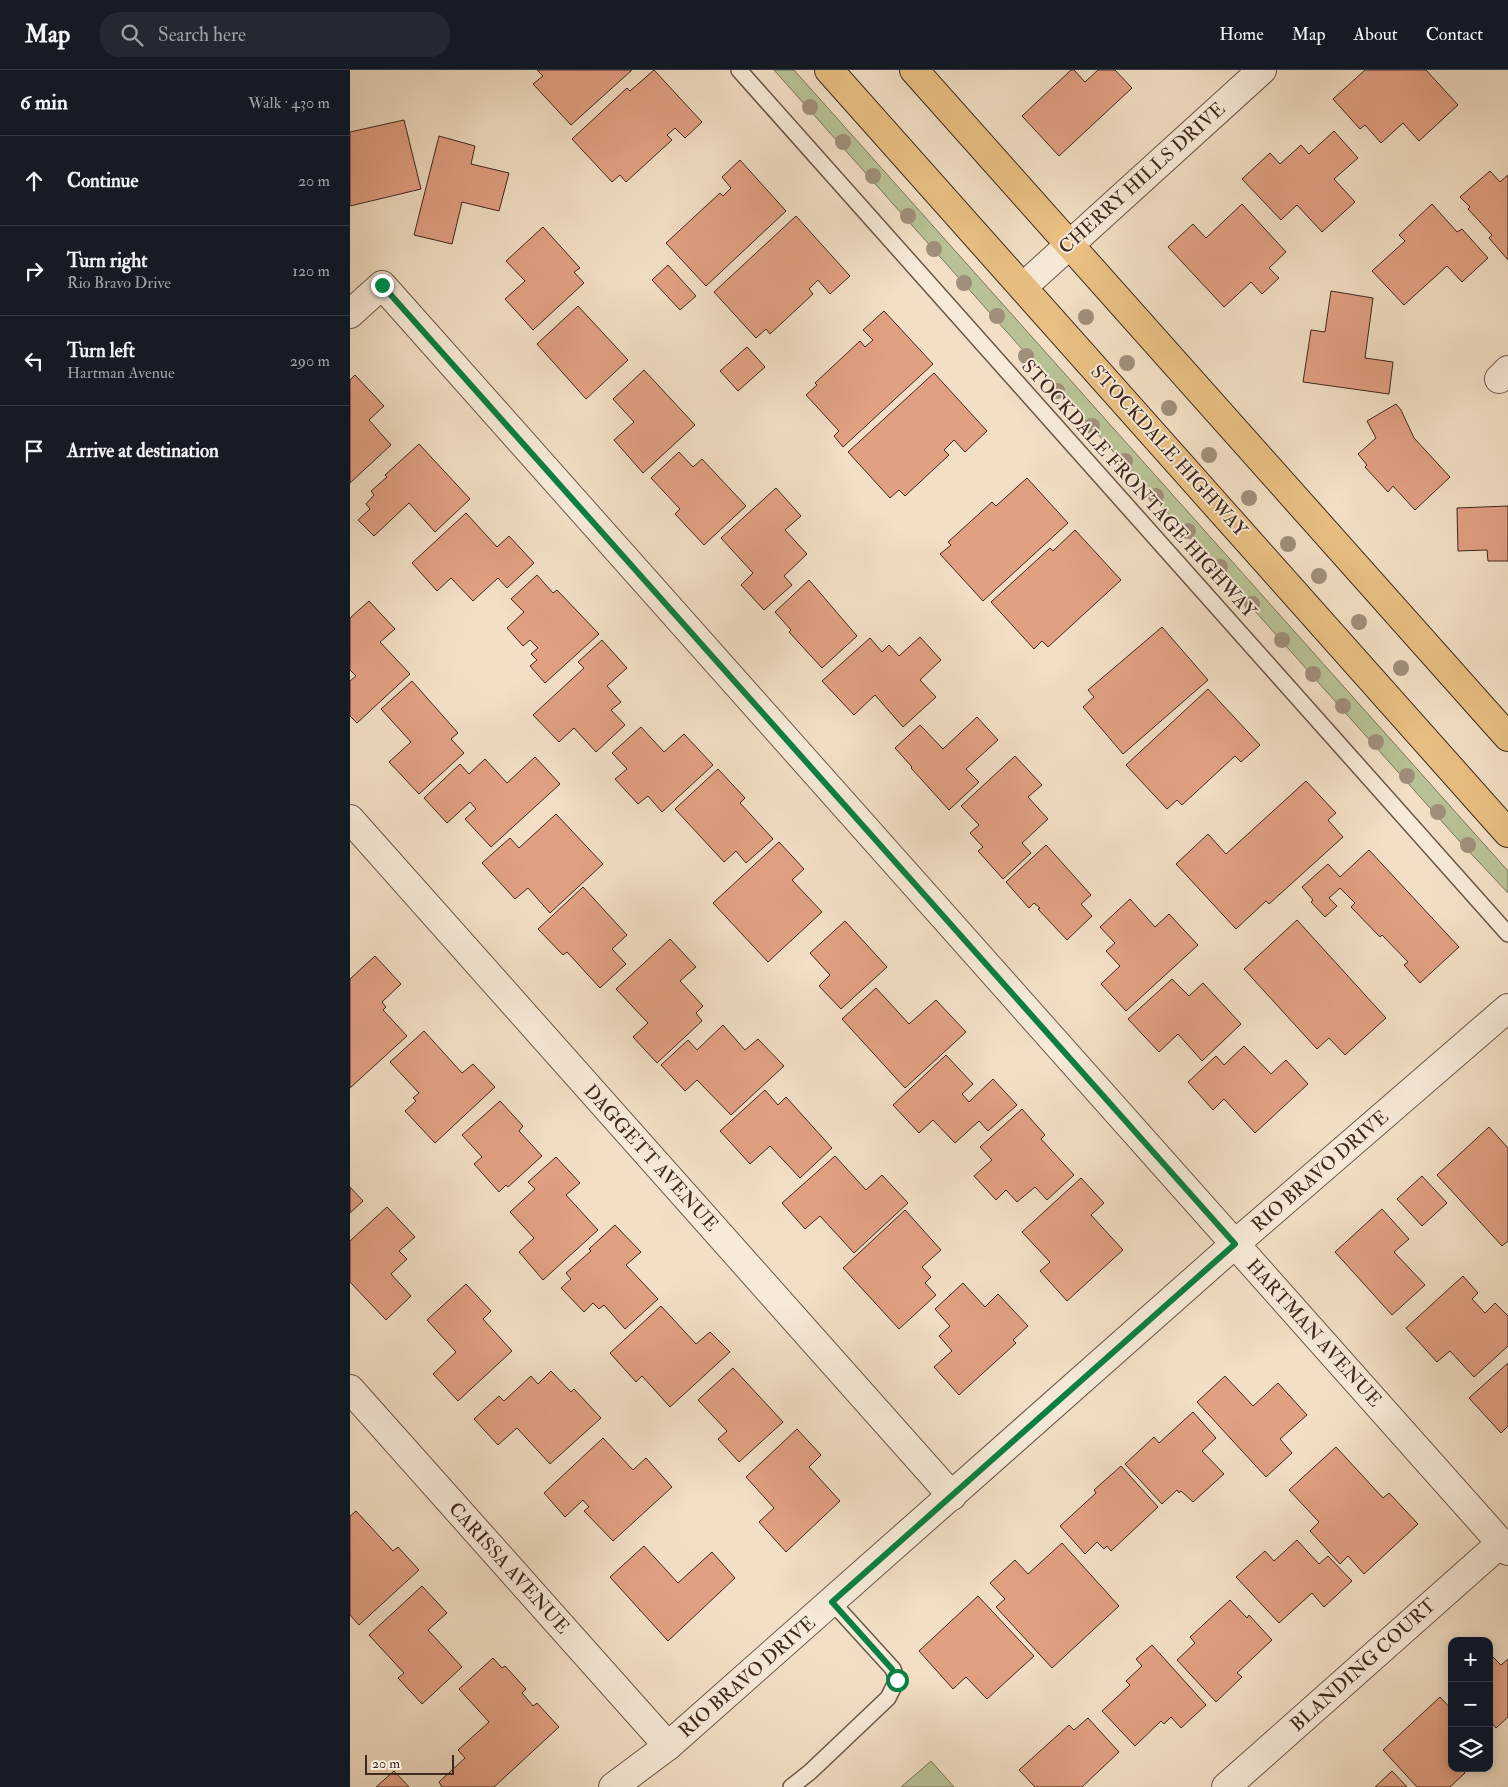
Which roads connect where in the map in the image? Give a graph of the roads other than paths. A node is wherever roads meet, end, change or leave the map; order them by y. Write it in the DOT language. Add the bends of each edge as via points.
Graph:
graph roads {
  1 [pos="739,70"];
  2 [pos="829,70"];
  3 [pos="914,70"];
  4 [pos="1262,70"];
  5 [pos="1070,244"];
  6 [pos="1023,286"];
  7 [pos="350,314"];
  8 [pos="1508,737"];
  9 [pos="350,819"];
  10 [pos="1508,833"];
  11 [pos="1508,934"];
  12 [pos="1508,1008"];
  13 [pos="1235,1244"];
  14 [pos="350,1389"];
  15 [pos="952,1496"];
  16 [pos="1504,1547"];
  17 [pos="832,1602"];
  18 [pos="668,1746"];
  19 [pos="613,1787"];
  20 [pos="791,1787"];
  21 [pos="1226,1787"];
  1 -- 11 [label="lane, STOCKDALE FRONTAGE HIGHWAY"];
  2 -- 6 [label="main road, STOCKDALE HIGHWAY"];
  3 -- 5 [label="main road"];
  4 -- 5 [label="street, CHERRY HILLS DRIVE"];
  5 -- 6 [label="street, CHERRY HILLS DRIVE"];
  5 -- 8 [label="main road"];
  6 -- 10 [label="main road, STOCKDALE HIGHWAY"];
  7 -- 13 [label="street, HARTMAN AVENUE" via="382,285"];
  9 -- 15 [label="street, DAGGETT AVENUE"];
  12 -- 13 [label="street, RIO BRAVO DRIVE"];
  13 -- 15 [label="street, RIO BRAVO DRIVE"];
  13 -- 16 [label="street, HARTMAN AVENUE"];
  14 -- 18 [label="street, CARISSA AVENUE"];
  15 -- 17 [label="street, RIO BRAVO DRIVE"];
  16 -- 21 [label="street, BLANDING COURT"];
  17 -- 18 [label="street, RIO BRAVO DRIVE"];
  17 -- 20 [label="lane" via="892,1669 897,1680 888,1698"];
  18 -- 19 [label="street, RIO BRAVO DRIVE"];
}
